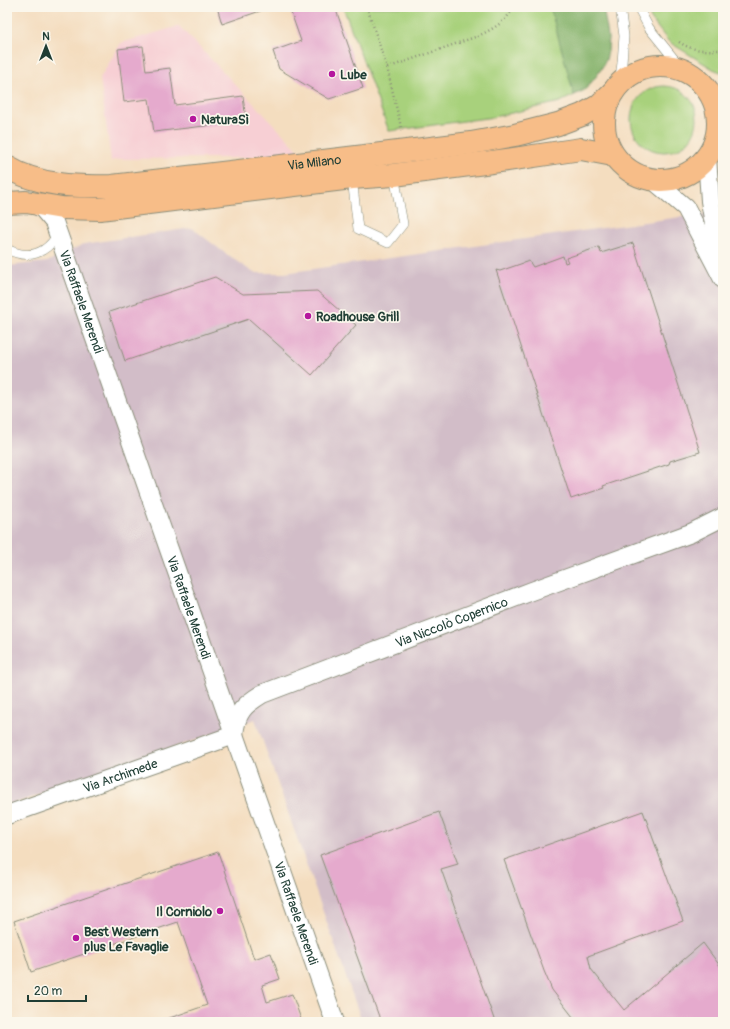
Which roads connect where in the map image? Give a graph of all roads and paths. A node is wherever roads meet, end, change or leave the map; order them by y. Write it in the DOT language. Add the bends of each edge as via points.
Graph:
graph roads {
  1 [pos="367,7"];
  2 [pos="514,7"];
  3 [pos="620,7"];
  4 [pos="638,7"];
  5 [pos="387,68"];
  6 [pos="683,70"];
  7 [pos="616,88"];
  8 [pos="715,88"];
  9 [pos="403,134"];
  10 [pos="715,146"];
  11 [pos="613,155"];
  12 [pos="7,167"];
  13 [pos="394,175"];
  14 [pos="352,178"];
  15 [pos="652,179"];
  16 [pos="30,202"];
  17 [pos="7,203"];
  18 [pos="58,234"];
  19 [pos="7,249"];
  20 [pos="723,272"];
  21 [pos="723,279"];
  22 [pos="723,517"];
  23 [pos="723,526"];
  24 [pos="691,533"];
  25 [pos="234,735"];
  26 [pos="7,815"];
  27 [pos="335,1022"];
  1 -- 5 [label="path"];
  2 -- 5 [label="path" via="502,23 478,36"];
  3 -- 7 [label="lane" via="624,36 622,63"];
  4 -- 6 [label="lane" via="649,28"];
  5 -- 9 [label="path"];
  6 -- 7 [label="main road" via="649,68 633,74"];
  6 -- 8 [label="main road"];
  7 -- 11 [label="main road" via="606,107 604,124 606,140"];
  7 -- 12 [label="main road, Via Milano" via="598,106 558,124 486,140 415,150 112,186 52,182 28,177"];
  8 -- 10 [label="main road" via="718,124"];
  10 -- 15 [label="main road" via="696,168 683,176 667,180"];
  10 -- 20 [label="street" via="710,200"];
  11 -- 13 [label="main road, Via Milano" via="581,149"];
  11 -- 15 [label="main road" via="624,167 637,175"];
  13 -- 14 [label="main road, Via Milano"];
  13 -- 14 [label="lane" via="403,224 388,242 358,229"];
  14 -- 16 [label="main road, Via Milano" via="100,209 62,208"];
  15 -- 21 [label="street" via="686,208"];
  16 -- 17 [label="main road, Via Milano"];
  16 -- 18 [label="street, Via Raffaele Merendi" via="51,217"];
  18 -- 19 [label="lane" via="52,244 41,252 24,255"];
  18 -- 25 [label="street, Via Raffaele Merendi"];
  22 -- 24 [label="street, Via Niccolò Copernico"];
  23 -- 24 [label="street, Via Niccolò Copernico"];
  24 -- 25 [label="street, Via Niccolò Copernico" via="262,694 251,700 238,714"];
  25 -- 26 [label="street, Via Archimede"];
  25 -- 27 [label="street, Via Raffaele Merendi"];
}
